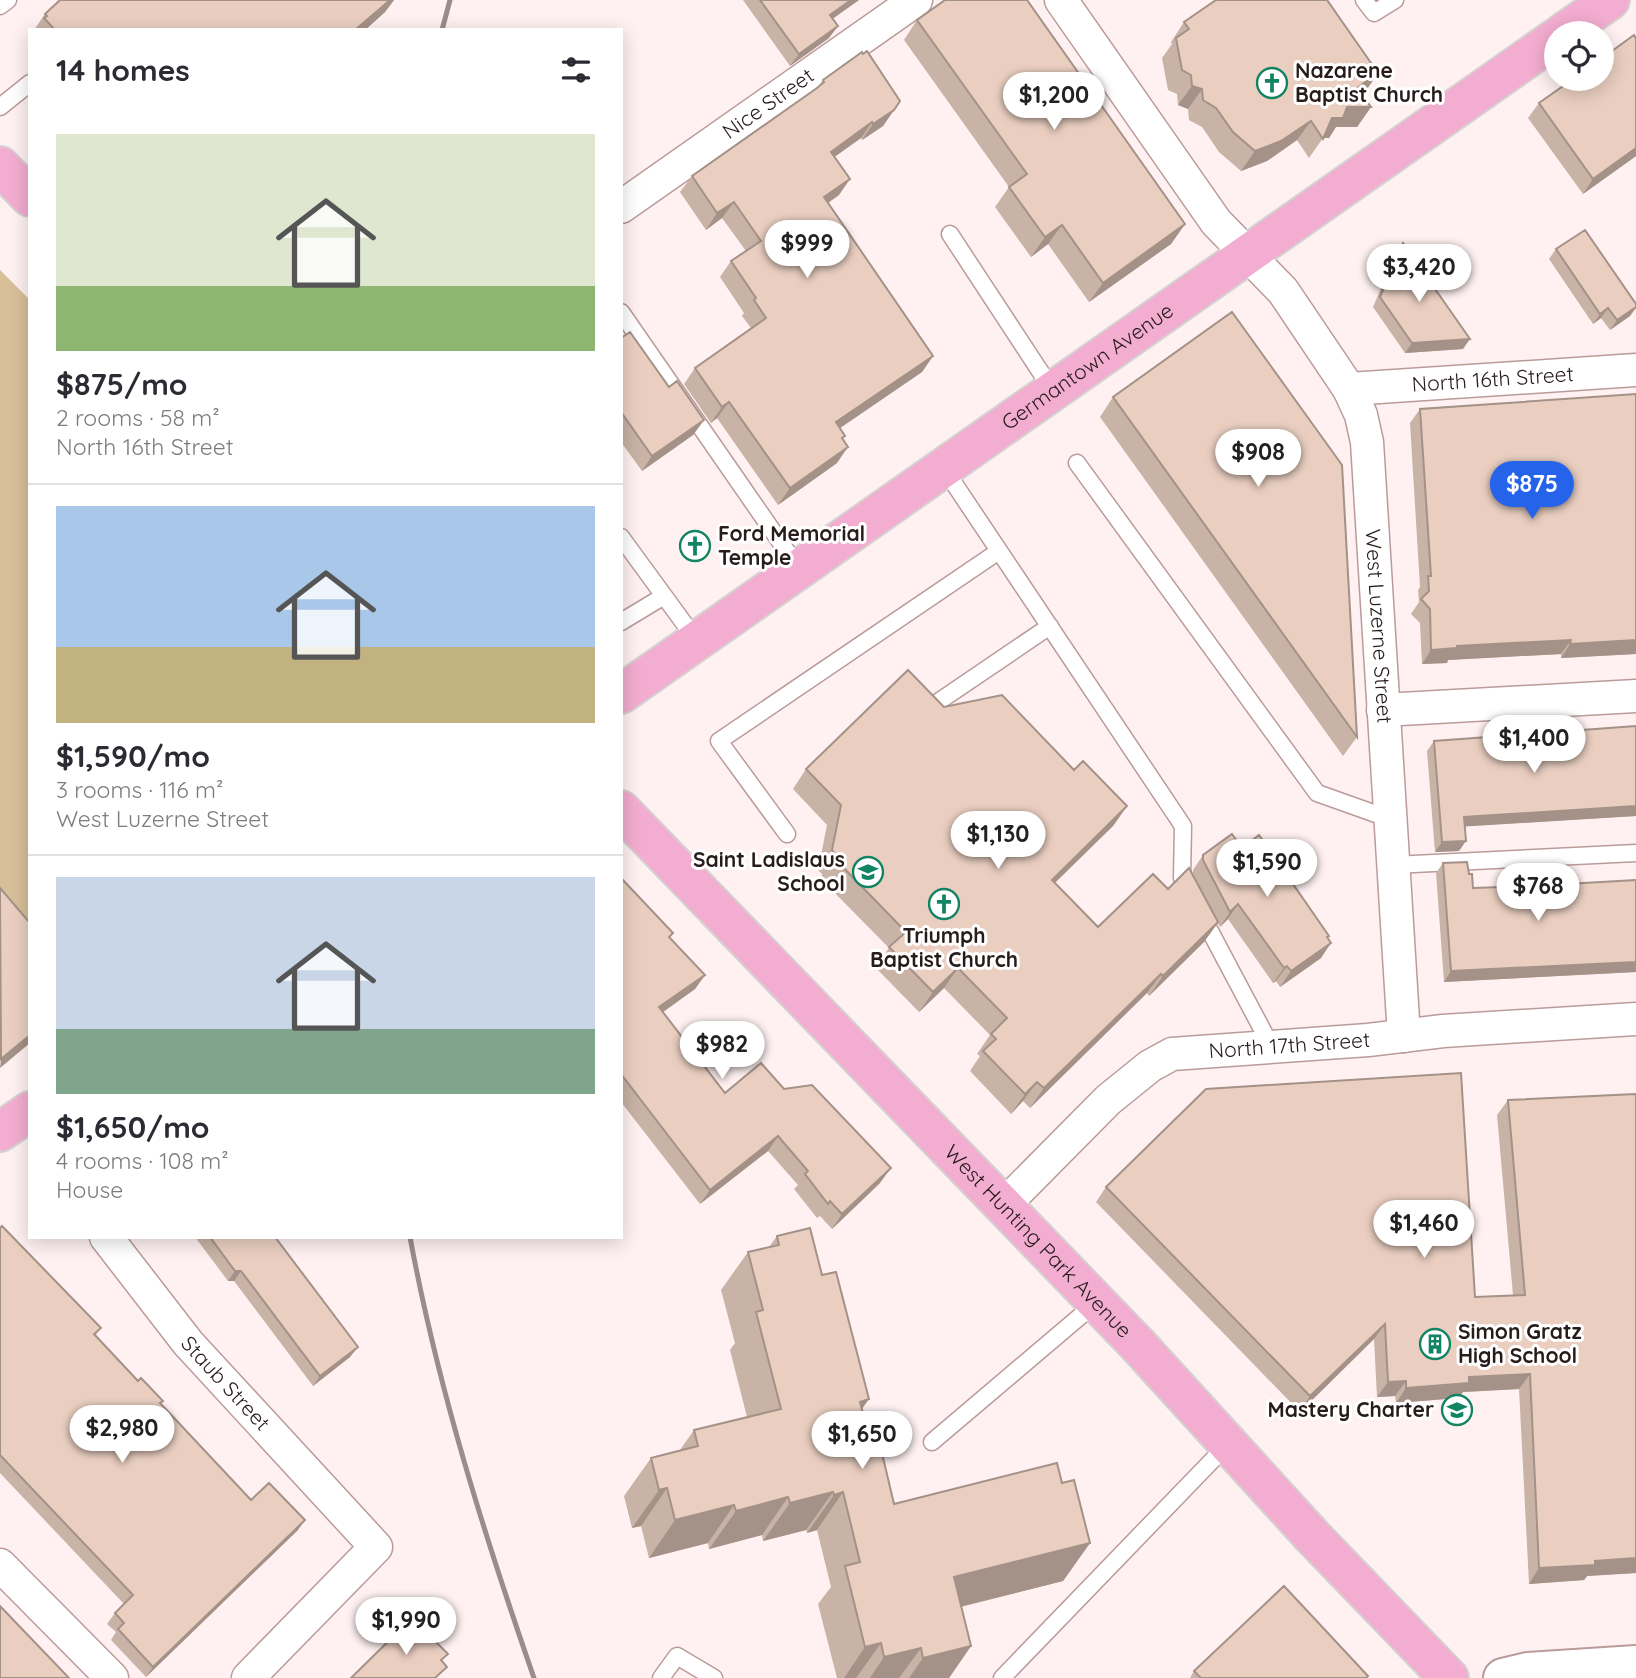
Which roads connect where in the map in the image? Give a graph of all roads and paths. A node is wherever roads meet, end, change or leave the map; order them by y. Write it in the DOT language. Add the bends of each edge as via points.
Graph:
graph roads {
  1 [pos="8,0"];
  2 [pos="916,0"];
  3 [pos="1061,0"];
  4 [pos="1364,0"];
  5 [pos="1395,0"];
  6 [pos="1611,0"];
  7 [pos="0,6"];
  8 [pos="1580,21"];
  9 [pos="1544,46"];
  10 [pos="28,85"];
  11 [pos="0,107"];
  12 [pos="623,206"];
  13 [pos="950,234"];
  14 [pos="1247,254"];
  15 [pos="623,315"];
  16 [pos="1636,370"];
  17 [pos="1349,389"];
  18 [pos="1053,391"];
  19 [pos="1077,463"];
  20 [pos="943,467"];
  21 [pos="623,540"];
  22 [pos="999,551"];
  23 [pos="799,569"];
  24 [pos="664,596"];
  25 [pos="623,621"];
  26 [pos="1050,626"];
  27 [pos="696,641"];
  28 [pos="623,693"];
  29 [pos="1636,696"];
  30 [pos="938,702"];
  31 [pos="1383,710"];
  32 [pos="623,812"];
  33 [pos="1390,818"];
  34 [pos="787,834"];
  35 [pos="1636,853"];
  36 [pos="1393,865"];
  37 [pos="1636,1019"];
  38 [pos="1404,1036"];
  39 [pos="1271,1046"];
  40 [pos="1003,1206"];
  41 [pos="108,1239"];
  42 [pos="1097,1302"];
  43 [pos="932,1442"];
  44 [pos="1228,1444"];
  45 [pos="0,1565"];
  46 [pos="1636,1665"];
  47 [pos="113,1678"];
  48 [pos="248,1678"];
  49 [pos="661,1678"];
  50 [pos="714,1678"];
  51 [pos="1002,1678"];
  52 [pos="1449,1678"];
  53 [pos="1503,1678"];
  1 -- 7 [label="lane"];
  2 -- 12 [label="street, Nice Street"];
  3 -- 14 [label="street, West Luzerne Street" via="1216,222"];
  4 -- 5 [label="lane" via="1374,13"];
  6 -- 8 [label="main road"];
  9 -- 14 [label="main road, Germantown Avenue"];
  10 -- 11 [label="lane"];
  13 -- 18 [label="lane"];
  14 -- 17 [label="street, West Luzerne Street" via="1283,291"];
  14 -- 18 [label="main road, Germantown Avenue"];
  15 -- 23 [label="lane"];
  16 -- 17 [label="street, North 16th Street"];
  17 -- 31 [label="street, West Luzerne Street" via="1367,442"];
  18 -- 20 [label="main road, Germantown Avenue"];
  19 -- 33 [label="lane" via="1317,793"];
  20 -- 22 [label="lane"];
  20 -- 23 [label="main road, Germantown Avenue"];
  21 -- 24 [label="lane"];
  22 -- 26 [label="lane"];
  22 -- 34 [label="lane" via="719,741"];
  23 -- 27 [label="main road, Germantown Avenue"];
  24 -- 25 [label="lane"];
  24 -- 27 [label="lane"];
  26 -- 30 [label="lane"];
  26 -- 39 [label="lane" via="1183,826 1182,878"];
  27 -- 28 [label="main road, Germantown Avenue"];
  29 -- 31 [label="street"];
  31 -- 33 [label="street, West Luzerne Street"];
  32 -- 40 [label="main road, West Hunting Park Avenue"];
  33 -- 36 [label="street, West Luzerne Street"];
  35 -- 36 [label="lane"];
  36 -- 38 [label="street, West Luzerne Street"];
  37 -- 38 [label="street, North 17th Street"];
  38 -- 39 [label="street, North 17th Street"];
  39 -- 40 [label="street, North 17th Street" via="1185,1051 1161,1058 1108,1100"];
  40 -- 42 [label="main road, West Hunting Park Avenue"];
  41 -- 48 [label="street, Staub Street" via="188,1343 376,1548"];
  42 -- 43 [label="lane"];
  42 -- 44 [label="main road, West Hunting Park Avenue"];
  44 -- 51 [label="lane"];
  44 -- 52 [label="main road, West Hunting Park Avenue"];
  45 -- 47 [label="street"];
  46 -- 53 [label="street" via="1528,1672"];
  49 -- 50 [label="lane" via="677,1656"];
}
